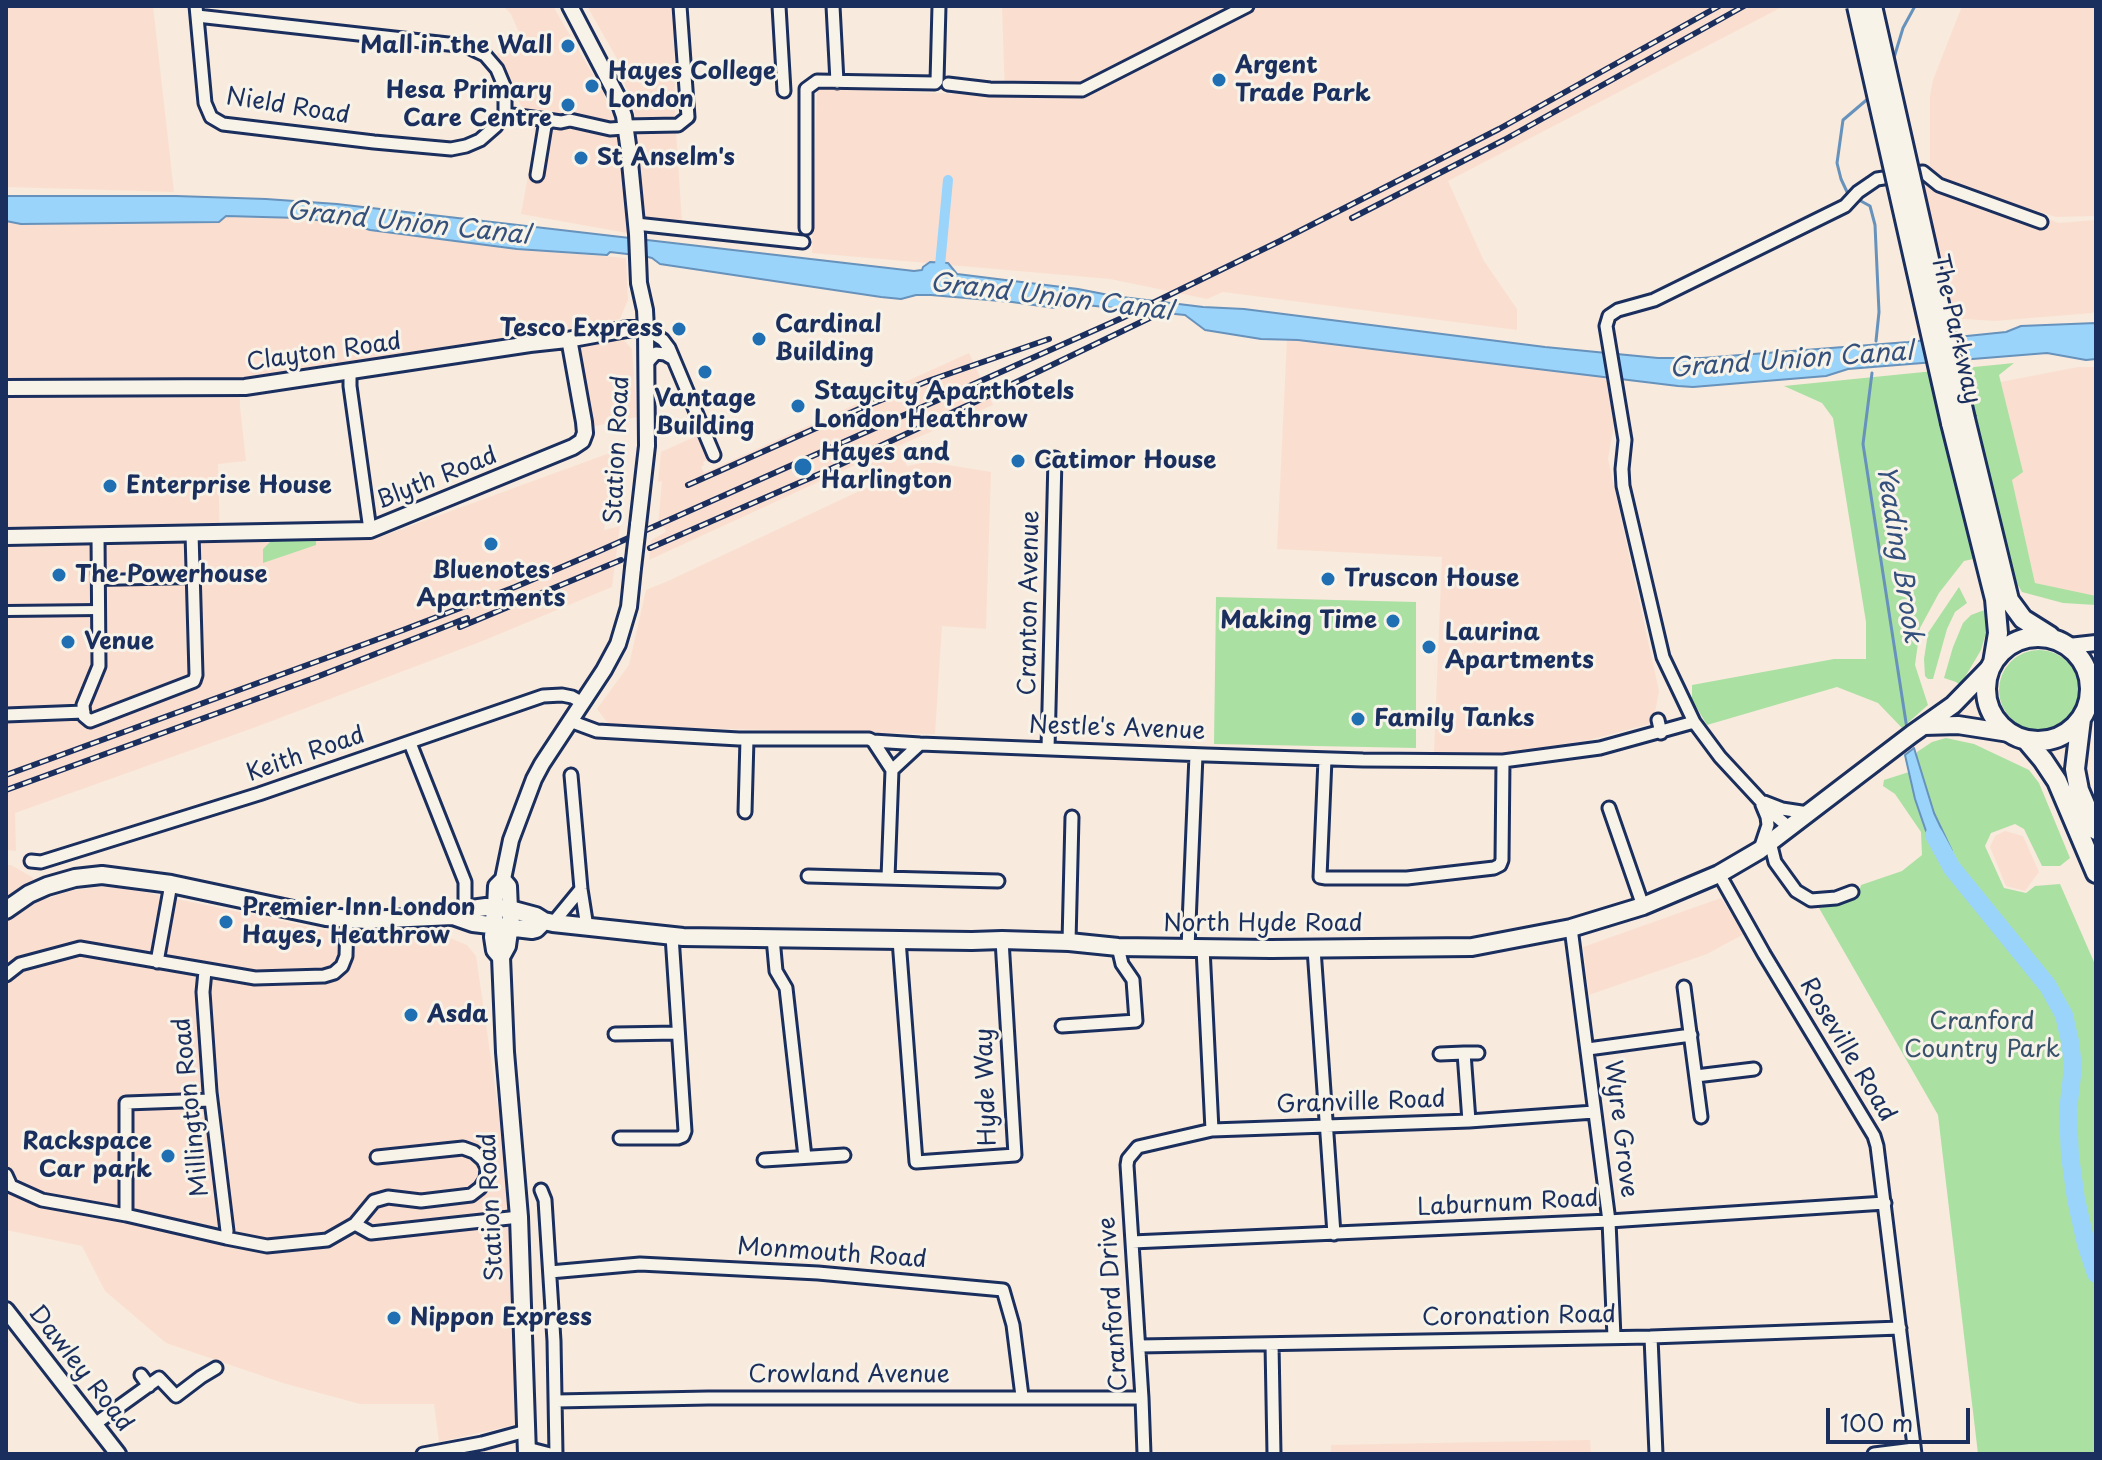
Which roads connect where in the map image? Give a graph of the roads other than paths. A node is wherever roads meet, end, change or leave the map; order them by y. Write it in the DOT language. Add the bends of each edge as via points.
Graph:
graph roads {
  1 [pos="570,6"];
  2 [pos="680,6"];
  3 [pos="779,6"];
  4 [pos="833,6"];
  5 [pos="939,6"];
  6 [pos="1247,6"];
  7 [pos="1857,6"];
  8 [pos="1872,6"];
  9 [pos="197,11"];
  10 [pos="837,82"];
  11 [pos="948,84"];
  12 [pos="784,91"];
  13 [pos="505,114"];
  14 [pos="546,120"];
  15 [pos="625,127"];
  16 [pos="537,175"];
  17 [pos="2041,222"];
  18 [pos="806,228"];
  19 [pos="636,229"];
  20 [pos="803,242"];
  21 [pos="646,329"];
  22 [pos="567,340"];
  23 [pos="672,358"];
  24 [pos="646,364"];
  25 [pos="350,372"];
  26 [pos="6,388"];
  27 [pos="714,455"];
  28 [pos="1055,458"];
  29 [pos="370,530"];
  30 [pos="192,533"];
  31 [pos="98,535"];
  32 [pos="6,537"];
  33 [pos="1988,546"];
  34 [pos="194,578"];
  35 [pos="99,580"];
  36 [pos="99,610"];
  37 [pos="6,611"];
  38 [pos="2062,642"];
  39 [pos="2096,643"];
  40 [pos="1992,664"];
  41 [pos="2093,690"];
  42 [pos="583,703"];
  43 [pos="84,712"];
  44 [pos="6,715"];
  45 [pos="2081,719"];
  46 [pos="1658,720"];
  47 [pos="570,721"];
  48 [pos="1694,722"];
  49 [pos="1661,733"];
  50 [pos="1913,733"];
  51 [pos="2009,733"];
  52 [pos="747,739"];
  53 [pos="873,741"];
  54 [pos="2027,741"];
  55 [pos="410,743"];
  56 [pos="920,744"];
  57 [pos="1048,749"];
  58 [pos="1196,755"];
  59 [pos="1325,759"];
  60 [pos="1503,761"];
  61 [pos="892,770"];
  62 [pos="571,775"];
  63 [pos="1760,801"];
  64 [pos="1609,808"];
  65 [pos="745,812"];
  66 [pos="1808,813"];
  67 [pos="1072,817"];
  68 [pos="1790,828"];
  69 [pos="2096,830"];
  70 [pos="1765,846"];
  71 [pos="39,865"];
  72 [pos="2096,873"];
  73 [pos="1719,874"];
  74 [pos="808,876"];
  75 [pos="888,878"];
  76 [pos="998,881"];
  77 [pos="171,884"];
  78 [pos="581,889"];
  79 [pos="1852,892"];
  80 [pos="1643,906"];
  81 [pos="503,908"];
  82 [pos="6,910"];
  83 [pos="461,916"];
  84 [pos="347,919"];
  85 [pos="548,922"];
  86 [pos="493,926"];
  87 [pos="587,927"];
  88 [pos="511,928"];
  89 [pos="1571,928"];
  90 [pos="672,936"];
  91 [pos="773,938"];
  92 [pos="899,940"];
  93 [pos="1002,940"];
  94 [pos="1069,942"];
  95 [pos="1118,947"];
  96 [pos="1196,948"];
  97 [pos="1314,949"];
  98 [pos="501,957"];
  99 [pos="157,962"];
  100 [pos="205,971"];
  101 [pos="6,975"];
  102 [pos="1684,987"];
  103 [pos="1062,1026"];
  104 [pos="678,1033"];
  105 [pos="615,1034"];
  106 [pos="1691,1035"];
  107 [pos="1588,1049"];
  108 [pos="1464,1053"];
  109 [pos="1478,1053"];
  110 [pos="1440,1054"];
  111 [pos="1754,1069"];
  112 [pos="1696,1076"];
  113 [pos="211,1100"];
  114 [pos="1594,1112"];
  115 [pos="1701,1117"];
  116 [pos="1469,1121"];
  117 [pos="1325,1125"];
  118 [pos="1212,1130"];
  119 [pos="620,1138"];
  120 [pos="1133,1152"];
  121 [pos="844,1155"];
  122 [pos="377,1157"];
  123 [pos="805,1157"];
  124 [pos="764,1160"];
  125 [pos="6,1175"];
  126 [pos="541,1190"];
  127 [pos="1885,1203"];
  128 [pos="126,1215"];
  129 [pos="519,1220"];
  130 [pos="1609,1221"];
  131 [pos="355,1224"];
  132 [pos="546,1227"];
  133 [pos="1334,1234"];
  134 [pos="226,1238"];
  135 [pos="1132,1242"];
  136 [pos="550,1272"];
  137 [pos="6,1310"];
  138 [pos="1900,1328"];
  139 [pos="1614,1337"];
  140 [pos="1651,1337"];
  141 [pos="1272,1344"];
  142 [pos="1139,1346"];
  143 [pos="216,1368"];
  144 [pos="141,1375"];
  145 [pos="149,1386"];
  146 [pos="1022,1396"];
  147 [pos="1142,1398"];
  148 [pos="556,1401"];
  149 [pos="95,1424"];
  150 [pos="527,1444"];
  151 [pos="1914,1452"];
  152 [pos="118,1454"];
  153 [pos="423,1454"];
  154 [pos="550,1454"];
  155 [pos="556,1454"];
  156 [pos="1144,1454"];
  157 [pos="1274,1454"];
  158 [pos="1656,1454"];
  159 [pos="1874,1454"];
  1 -- 15 [label="street, Station Road" via="613,85"];
  2 -- 15 [label="street" via="688,117 678,125"];
  3 -- 12 [label="street"];
  4 -- 10 [label="street"];
  5 -- 10 [label="street" via="933,84"];
  6 -- 11 [label="street" via="1082,90"];
  7 -- 33 [label="highway, The Parkway, bridge" via="1953,433"];
  8 -- 33 [label="highway, The Parkway, bridge"];
  9 -- 13 [label="street" via="466,46 485,55 500,74"];
  9 -- 13 [label="street, Nield Road" via="205,103 211,117 223,124 446,149 475,143"];
  10 -- 18 [label="street" via="817,81 806,92"];
  13 -- 14 [label="street"];
  14 -- 15 [label="street"];
  14 -- 16 [label="street"];
  15 -- 19 [label="street, Station Road"];
  17 -- 48 [label="street" via="1939,185 1923,172 1877,179 1845,206 1654,300 1609,316 1629,519 1663,657"];
  19 -- 20 [label="street"];
  19 -- 21 [label="street, Station Road"];
  21 -- 22 [label="street, Clayton Road"];
  21 -- 23 [label="street" via="663,340"];
  21 -- 24 [label="street, Station Road"];
  22 -- 25 [label="street, Clayton Road"];
  22 -- 29 [label="street, Blyth Road" via="584,422 582,441"];
  23 -- 24 [label="street" via="656,353"];
  23 -- 27 [label="street"];
  24 -- 42 [label="street, Station Road, bridge" via="646,453 629,607 618,644"];
  25 -- 26 [label="street, Clayton Road" via="245,387"];
  25 -- 29 [label="street"];
  28 -- 57 [label="street, Cranton Avenue"];
  29 -- 30 [label="street, Blyth Road"];
  30 -- 31 [label="street, Blyth Road"];
  30 -- 34 [label="street"];
  31 -- 32 [label="street, Blyth Road"];
  31 -- 35 [label="street"];
  33 -- 38 [label="highway, The Parkway" via="2015,610"];
  33 -- 40 [label="highway, The Parkway" via="1998,633"];
  34 -- 35 [label="street"];
  34 -- 43 [label="street" via="194,681 90,721"];
  35 -- 36 [label="street"];
  36 -- 37 [label="street"];
  36 -- 43 [label="street" via="99,666"];
  38 -- 39 [label="street"];
  38 -- 40 [label="highway" via="2028,638 2013,643"];
  38 -- 41 [label="highway" via="2079,655"];
  40 -- 50 [label="main road, North Hyde Road" via="1961,698"];
  40 -- 51 [label="highway" via="1987,702"];
  41 -- 45 [label="highway"];
  42 -- 47 [label="street, Station Road"];
  42 -- 55 [label="street, Keith Road" via="562,695 543,696"];
  43 -- 44 [label="street"];
  45 -- 54 [label="highway" via="2057,738"];
  45 -- 69 [label="highway" via="2075,769"];
  46 -- 49 [label="street"];
  47 -- 52 [label="street, Nestle's Avenue" via="597,731"];
  47 -- 81 [label="street, Station Road" via="534,779 511,840"];
  48 -- 49 [label="street, Nestle's Avenue"];
  48 -- 63 [label="street"];
  49 -- 60 [label="street, Nestle's Avenue" via="1600,748"];
  50 -- 51 [label="main road" via="1958,725"];
  50 -- 66 [label="main road, North Hyde Road"];
  51 -- 54 [label="highway"];
  52 -- 53 [label="street, Nestle's Avenue"];
  52 -- 65 [label="street"];
  53 -- 56 [label="street, Nestle's Avenue"];
  53 -- 61 [label="street"];
  54 -- 72 [label="highway" via="2057,781"];
  55 -- 71 [label="street, Keith Road"];
  55 -- 83 [label="street" via="465,882"];
  56 -- 57 [label="street, Nestle's Avenue"];
  56 -- 61 [label="street"];
  57 -- 58 [label="street, Nestle's Avenue"];
  58 -- 59 [label="street, Nestle's Avenue"];
  58 -- 96 [label="street"];
  59 -- 60 [label="street, Nestle's Avenue"];
  59 -- 60 [label="street" via="1320,877 1326,878 1407,878 1500,865"];
  61 -- 75 [label="street"];
  62 -- 78 [label="street"];
  63 -- 66 [label="street"];
  63 -- 68 [label="street"];
  63 -- 70 [label="street" via="1768,825"];
  64 -- 80 [label="street"];
  66 -- 68 [label="main road, North Hyde Road"];
  67 -- 94 [label="street"];
  68 -- 70 [label="main road, North Hyde Road"];
  70 -- 73 [label="main road, North Hyde Road"];
  70 -- 79 [label="street" via="1796,891 1811,900"];
  73 -- 80 [label="main road, North Hyde Road"];
  73 -- 127 [label="street, Roseville Road" via="1874,1136"];
  74 -- 75 [label="street"];
  75 -- 76 [label="street"];
  77 -- 82 [label="main road, North Hyde Road" via="102,875 75,878 29,894"];
  77 -- 84 [label="main road, North Hyde Road"];
  77 -- 99 [label="street"];
  78 -- 85 [label="street"];
  78 -- 87 [label="street"];
  80 -- 89 [label="main road, North Hyde Road"];
  81 -- 83 [label="main road, North Hyde Road" via="483,907"];
  81 -- 85 [label="main road, North Hyde Road"];
  81 -- 86 [label="main road, Station Road"];
  81 -- 88 [label="main road, Station Road"];
  83 -- 84 [label="main road, North Hyde Road"];
  83 -- 86 [label="main road, North Hyde Road"];
  84 -- 100 [label="street" via="346,956 329,975 263,979"];
  85 -- 87 [label="main road, North Hyde Road"];
  85 -- 88 [label="main road, North Hyde Road" via="535,930"];
  86 -- 88 [label="main road, North Hyde Road"];
  86 -- 98 [label="main road, Station Road" via="495,950"];
  87 -- 90 [label="main road, North Hyde Road"];
  88 -- 98 [label="main road, Station Road"];
  89 -- 97 [label="main road, North Hyde Road" via="1472,947"];
  89 -- 107 [label="street, Wyre Grove"];
  90 -- 91 [label="main road, North Hyde Road"];
  90 -- 104 [label="street"];
  91 -- 92 [label="main road, North Hyde Road"];
  91 -- 123 [label="street" via="776,971 786,988"];
  92 -- 93 [label="main road, North Hyde Road"];
  92 -- 93 [label="street, Hyde Way" via="916,1162 1015,1155"];
  93 -- 94 [label="main road, North Hyde Road"];
  94 -- 95 [label="main road, North Hyde Road"];
  95 -- 96 [label="main road, North Hyde Road"];
  95 -- 103 [label="street" via="1133,980 1136,1021"];
  96 -- 97 [label="main road, North Hyde Road"];
  96 -- 118 [label="street"];
  97 -- 117 [label="street"];
  98 -- 129 [label="main road, Station Road"];
  99 -- 100 [label="street"];
  99 -- 101 [label="street" via="80,948 20,964"];
  100 -- 113 [label="street, Millington Road"];
  102 -- 106 [label="street"];
  104 -- 105 [label="street"];
  104 -- 119 [label="street" via="683,1136"];
  106 -- 107 [label="street"];
  106 -- 112 [label="street"];
  107 -- 114 [label="street, Wyre Grove"];
  108 -- 109 [label="street"];
  108 -- 110 [label="street"];
  108 -- 116 [label="street"];
  111 -- 112 [label="street"];
  112 -- 115 [label="street"];
  113 -- 128 [label="street" via="126,1103"];
  113 -- 134 [label="street, Millington Road"];
  114 -- 116 [label="street, Granville Road"];
  114 -- 130 [label="street, Wyre Grove"];
  116 -- 117 [label="street, Granville Road"];
  117 -- 118 [label="street, Granville Road"];
  117 -- 133 [label="street"];
  118 -- 120 [label="street, Granville Road"];
  120 -- 135 [label="street, Cranford Drive" via="1127,1165"];
  121 -- 123 [label="street"];
  122 -- 131 [label="street, Millington Road" via="463,1148 483,1160 486,1179 471,1195 374,1201"];
  123 -- 124 [label="street"];
  125 -- 128 [label="street, Millington Road" via="11,1186 42,1200"];
  126 -- 132 [label="street"];
  127 -- 130 [label="street, Laburnum Road"];
  127 -- 138 [label="street, Roseville Road"];
  128 -- 134 [label="street, Millington Road"];
  129 -- 131 [label="street" via="371,1233"];
  129 -- 132 [label="street"];
  129 -- 150 [label="main road, Station Road"];
  130 -- 133 [label="street, Laburnum Road"];
  130 -- 139 [label="street, Wyre Grove"];
  131 -- 134 [label="street, Millington Road" via="327,1240 267,1246"];
  132 -- 136 [label="street"];
  133 -- 135 [label="street, Laburnum Road"];
  135 -- 142 [label="street, Cranford Drive"];
  136 -- 146 [label="street, Monmouth Road" via="640,1264 1003,1290"];
  136 -- 148 [label="street"];
  137 -- 149 [label="street, Dawley Road"];
  138 -- 140 [label="street, Coronation Road"];
  138 -- 151 [label="street, Roseville Road"];
  139 -- 140 [label="street, Coronation Road"];
  139 -- 141 [label="street, Coronation Road"];
  140 -- 158 [label="street"];
  141 -- 142 [label="street, Coronation Road"];
  141 -- 157 [label="street"];
  142 -- 147 [label="street, Cranford Drive"];
  143 -- 145 [label="street" via="172,1400 159,1378"];
  144 -- 145 [label="street"];
  145 -- 149 [label="street"];
  146 -- 147 [label="street, Crowland Avenue"];
  146 -- 148 [label="street, Crowland Avenue"];
  147 -- 156 [label="street, Cranford Drive"];
  148 -- 155 [label="street"];
  149 -- 152 [label="street, Dawley Road"];
  150 -- 153 [label="street" via="482,1443"];
  150 -- 154 [label="street"];
  151 -- 159 [label="street"];
}
